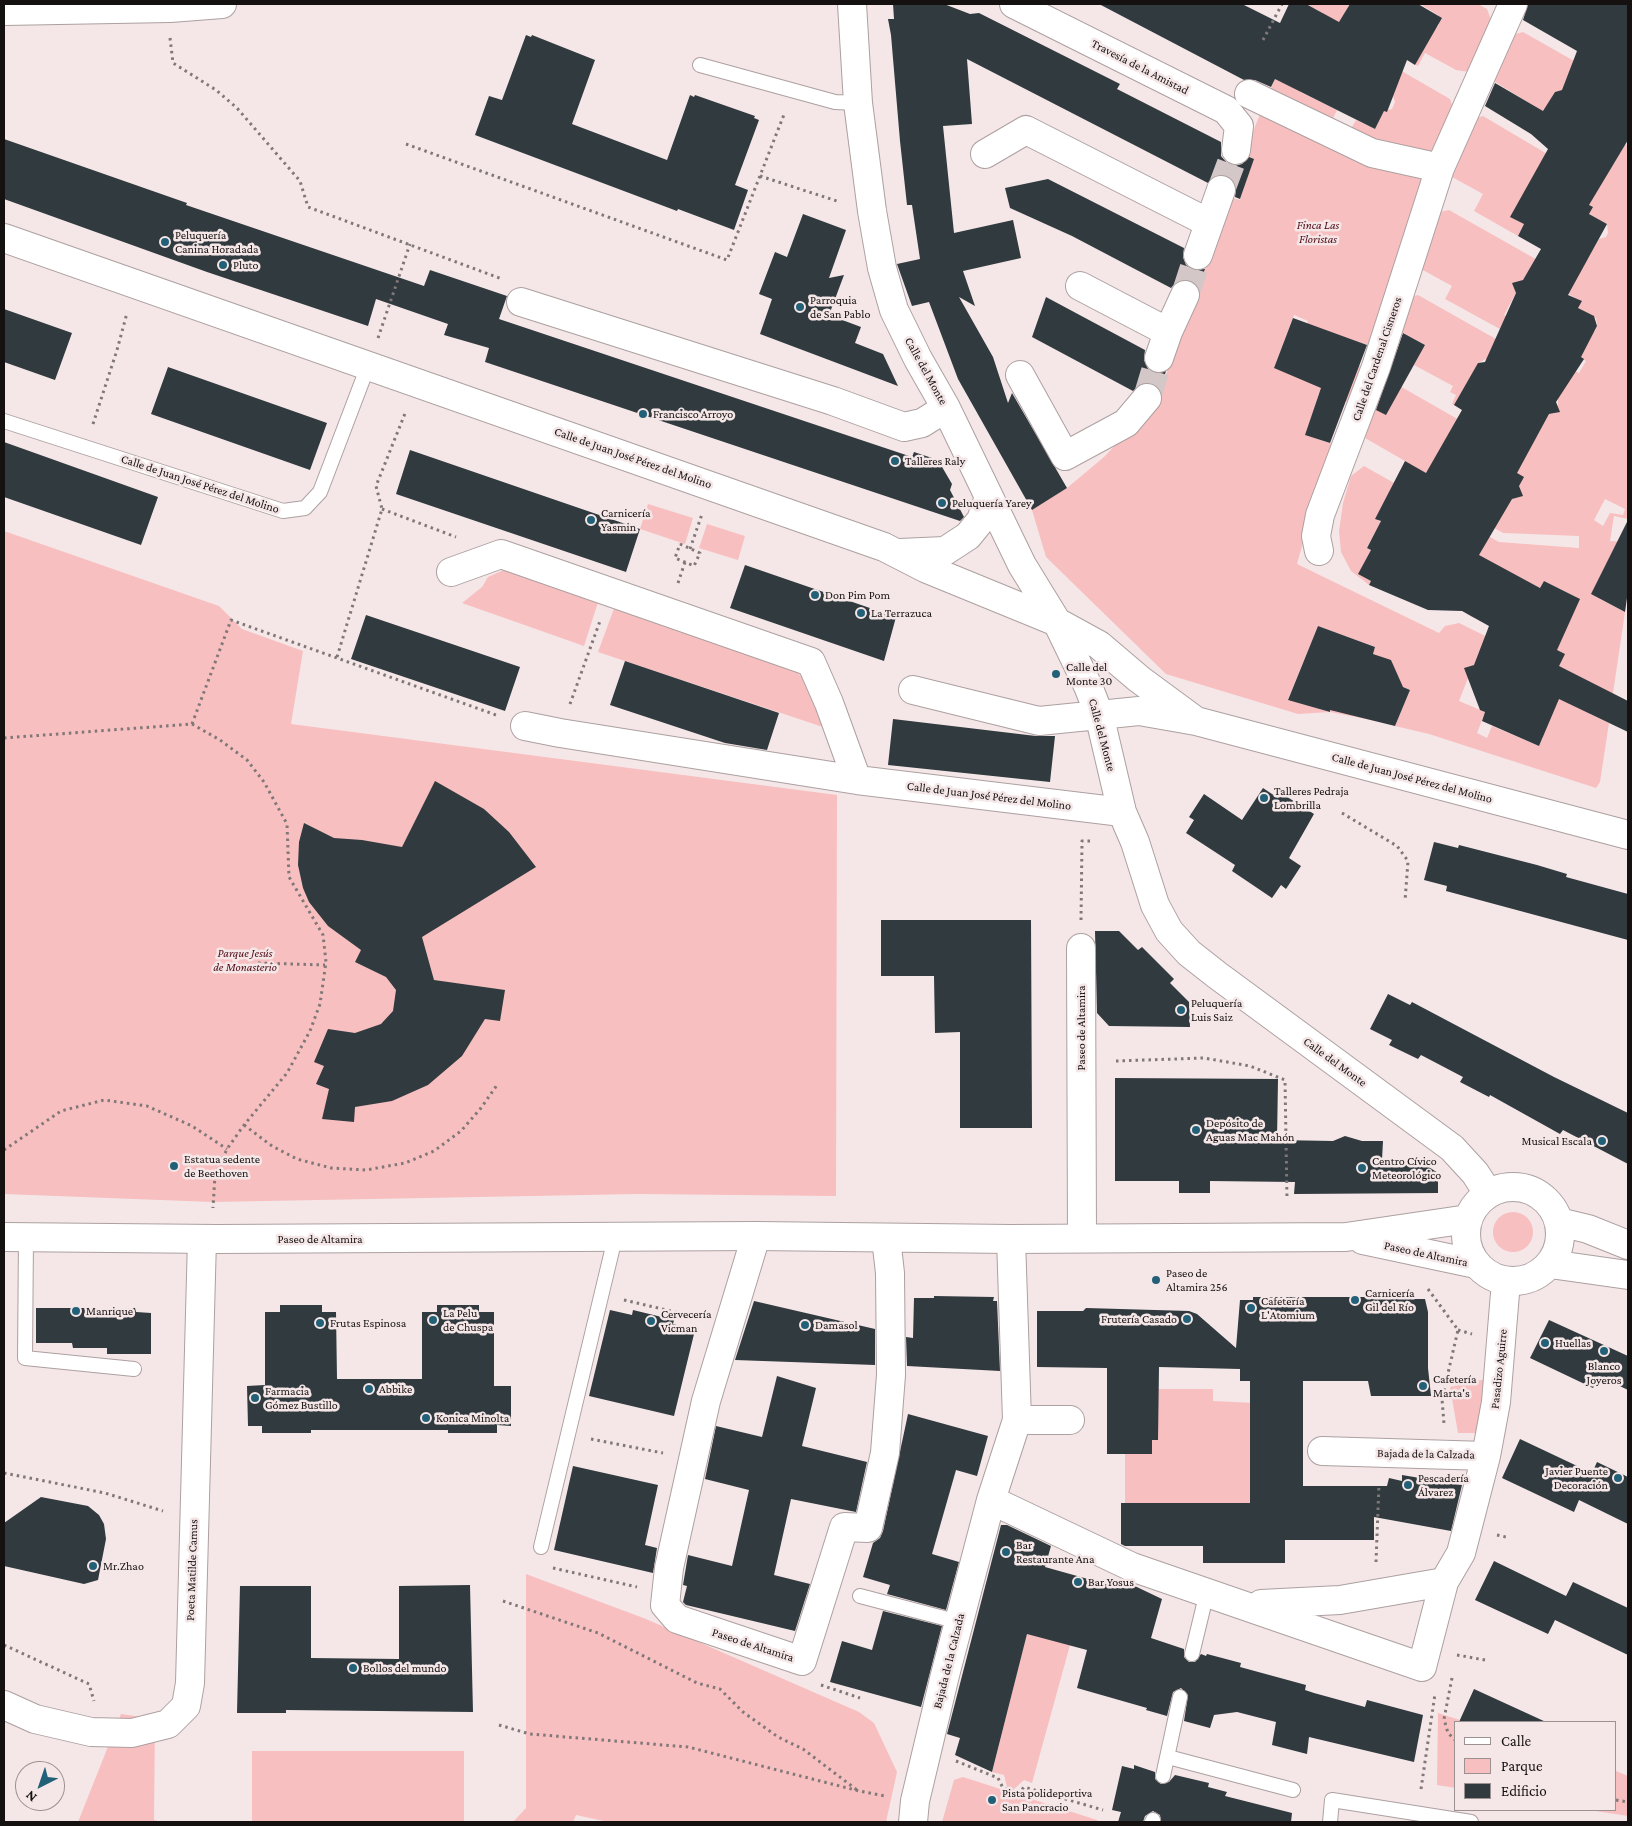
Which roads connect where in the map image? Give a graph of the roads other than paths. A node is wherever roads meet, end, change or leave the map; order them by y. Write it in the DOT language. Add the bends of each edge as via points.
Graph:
graph roads {
  1 [pos="222,4"];
  2 [pos="852,4"];
  3 [pos="1014,4"];
  4 [pos="1513,4"];
  5 [pos="4,11"];
  6 [pos="700,65"];
  7 [pos="1249,94"];
  8 [pos="858,103"];
  9 [pos="1236,150"];
  10 [pos="985,154"];
  11 [pos="1440,168"];
  12 [pos="1221,190"];
  13 [pos="1209,223"];
  14 [pos="4,238"];
  15 [pos="1198,255"];
  16 [pos="1080,286"];
  17 [pos="1184,295"];
  18 [pos="521,302"];
  19 [pos="1168,332"];
  20 [pos="1159,358"];
  21 [pos="368,366"];
  22 [pos="1020,375"];
  23 [pos="1147,398"];
  24 [pos="946,408"];
  25 [pos="4,421"];
  26 [pos="989,497"];
  27 [pos="1319,551"];
  28 [pos="898,553"];
  29 [pos="451,572"];
  30 [pos="1057,622"];
  31 [pos="1139,679"];
  32 [pos="1088,686"];
  33 [pos="912,690"];
  34 [pos="1098,714"];
  35 [pos="1196,720"];
  36 [pos="525,726"];
  37 [pos="856,780"];
  38 [pos="1122,812"];
  39 [pos="1628,835"];
  40 [pos="1081,948"];
  41 [pos="1488,1194"];
  42 [pos="1468,1219"];
  43 [pos="1559,1222"];
  44 [pos="756,1236"];
  45 [pos="15,1237"];
  46 [pos="1346,1237"];
  47 [pos="615,1238"];
  48 [pos="886,1238"];
  49 [pos="1082,1238"];
  50 [pos="209,1239"];
  51 [pos="1011,1239"];
  52 [pos="1628,1245"];
  53 [pos="1476,1264"];
  54 [pos="1550,1264"];
  55 [pos="1628,1275"];
  56 [pos="1506,1281"];
  57 [pos="134,1369"];
  58 [pos="1017,1420"];
  59 [pos="1070,1420"];
  60 [pos="1322,1451"];
  61 [pos="1486,1456"];
  62 [pos="990,1500"];
  63 [pos="541,1547"];
  64 [pos="1444,1582"];
  65 [pos="1207,1592"];
  66 [pos="860,1596"];
  67 [pos="1340,1600"];
  68 [pos="1247,1605"];
  69 [pos="959,1622"];
  70 [pos="1330,1634"];
  71 [pos="1192,1654"];
  72 [pos="1180,1697"];
  73 [pos="4,1705"];
  74 [pos="1168,1757"];
  75 [pos="1164,1776"];
  76 [pos="1293,1790"];
  77 [pos="914,1812"];
  78 [pos="1330,1822"];
  79 [pos="1471,1822"];
  1 -- 5 [label="street"];
  2 -- 8 [label="street, Calle del Monte"];
  3 -- 9 [label="street, Travesía de la Amistad" via="1226,110 1239,126"];
  4 -- 11 [label="street, Calle del Cardenal Cisneros"];
  6 -- 8 [label="lane" via="835,102"];
  7 -- 11 [label="street" via="1372,153"];
  8 -- 24 [label="street, Calle del Monte" via="872,211 882,268 894,310"];
  10 -- 13 [label="street" via="1026,130"];
  11 -- 27 [label="street, Calle del Cardenal Cisneros" via="1376,367 1320,515 1316,536"];
  12 -- 13 [label="street"];
  13 -- 15 [label="street"];
  14 -- 21 [label="street, Calle de Juan José Pérez del Molino"];
  16 -- 19 [label="street"];
  17 -- 19 [label="street"];
  18 -- 24 [label="street" via="833,401 904,427 922,422"];
  19 -- 20 [label="street"];
  21 -- 25 [label="lane, Calle de Juan José Pérez del Molino" via="320,492 305,508 283,511"];
  21 -- 28 [label="street, Calle de Juan José Pérez del Molino"];
  22 -- 23 [label="street" via="1065,456 1126,423"];
  24 -- 26 [label="street, Calle del Monte"];
  26 -- 28 [label="street, Calle de Juan José Pérez del Molino" via="981,520 968,536 945,551"];
  26 -- 30 [label="street, Calle del Monte" via="1022,565"];
  28 -- 30 [label="street, Calle de Juan José Pérez del Molino" via="925,568"];
  29 -- 37 [label="street" via="501,554 811,662"];
  30 -- 31 [label="street, Calle de Juan José Pérez del Molino" via="1099,645"];
  30 -- 32 [label="street, Calle del Monte"];
  31 -- 32 [label="street, Calle de Juan José Pérez del Molino" via="1115,676"];
  31 -- 35 [label="street, Calle de Juan José Pérez del Molino"];
  32 -- 34 [label="street, Calle del Monte"];
  33 -- 34 [label="street, Calle de Juan José Pérez del Molino" via="1039,720"];
  34 -- 35 [label="street, Calle de Juan José Pérez del Molino" via="1139,711"];
  34 -- 38 [label="street, Calle del Monte"];
  35 -- 39 [label="street, Calle de Juan José Pérez del Molino"];
  36 -- 37 [label="street, Calle de Juan José Pérez del Molino"];
  37 -- 38 [label="street, Calle de Juan José Pérez del Molino"];
  38 -- 41 [label="street, Calle del Monte" via="1155,905 1169,931 1188,953 1452,1148 1470,1166"];
  40 -- 49 [label="street, Paseo de Altamira"];
  41 -- 42 [label="street" via="1472,1209"];
  41 -- 43 [label="street" via="1509,1187 1530,1190 1548,1202"];
  42 -- 46 [label="street, Paseo de Altamira"];
  42 -- 53 [label="street" via="1468,1250"];
  43 -- 52 [label="street" via="1588,1229"];
  43 -- 54 [label="street" via="1557,1251"];
  44 -- 47 [label="street, Paseo de Altamira"];
  44 -- 48 [label="street, Paseo de Altamira"];
  44 -- 48 [label="street, Paseo de Altamira" via="706,1401 669,1568 665,1605 677,1619 802,1661 844,1527 868,1528 885,1453 891,1375 890,1273"];
  45 -- 50 [label="street, Paseo de Altamira"];
  45 -- 57 [label="lane, Paseo de Altamira" via="25,1358"];
  46 -- 49 [label="street, Paseo de Altamira"];
  46 -- 53 [label="street, Paseo de Altamira"];
  47 -- 50 [label="street, Paseo de Altamira"];
  47 -- 63 [label="lane"];
  48 -- 51 [label="street, Paseo de Altamira"];
  49 -- 51 [label="street, Paseo de Altamira"];
  50 -- 73 [label="street, Poeta Matilde Camus" via="194,1521 190,1684 186,1706 168,1724 132,1733 91,1732 35,1719"];
  51 -- 58 [label="street, Bajada de la Calzada"];
  53 -- 56 [label="street" via="1495,1278"];
  54 -- 55 [label="street"];
  54 -- 56 [label="street" via="1530,1278 1519,1282"];
  56 -- 61 [label="street, Pasadizo Aguirre" via="1496,1402"];
  58 -- 59 [label="street"];
  58 -- 62 [label="street, Bajada de la Calzada"];
  60 -- 61 [label="street, Bajada de la Calzada"];
  61 -- 64 [label="street, Bajada de la Calzada" via="1461,1553"];
  62 -- 65 [label="street" via="1132,1567"];
  62 -- 69 [label="street, Bajada de la Calzada"];
  64 -- 67 [label="street"];
  64 -- 70 [label="street, Bajada de la Calzada" via="1422,1667"];
  65 -- 68 [label="street"];
  65 -- 71 [label="lane"];
  66 -- 69 [label="lane"];
  67 -- 68 [label="street"];
  67 -- 70 [label="street" via="1332,1618"];
  68 -- 70 [label="street"];
  69 -- 77 [label="street, Bajada de la Calzada"];
  72 -- 74 [label="lane"];
  74 -- 75 [label="lane"];
  74 -- 76 [label="lane"];
  78 -- 79 [label="lane" via="1332,1800"];
}
